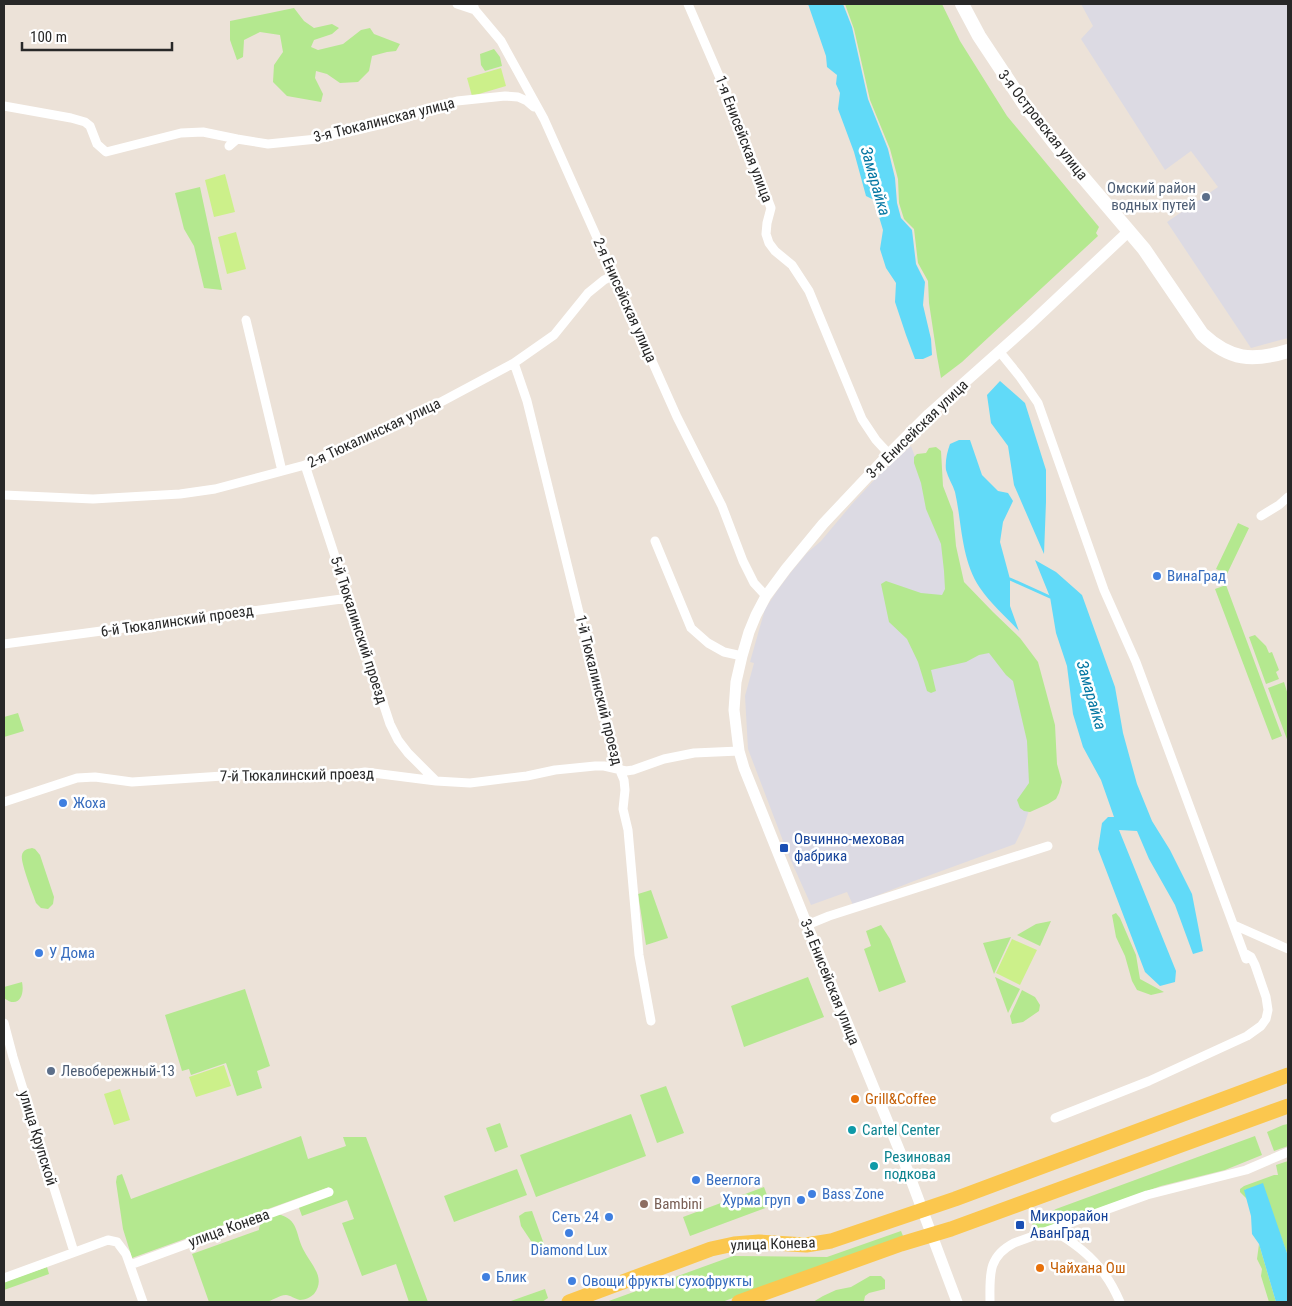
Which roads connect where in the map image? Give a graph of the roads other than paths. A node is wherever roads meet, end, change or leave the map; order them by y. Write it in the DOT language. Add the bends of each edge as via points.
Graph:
graph roads {
  1 [pos="458,4"];
  2 [pos="688,4"];
  3 [pos="962,4"];
  4 [pos="474,7"];
  5 [pos="4,106"];
  6 [pos="538,110"];
  7 [pos="237,139"];
  8 [pos="229,146"];
  9 [pos="1129,231"];
  10 [pos="614,275"];
  11 [pos="246,320"];
  12 [pos="999,352"];
  13 [pos="1288,352"];
  14 [pos="514,363"];
  15 [pos="889,454"];
  16 [pos="305,465"];
  17 [pos="282,471"];
  18 [pos="4,496"];
  19 [pos="1288,497"];
  20 [pos="1261,516"];
  21 [pos="655,542"];
  22 [pos="766,596"];
  23 [pos="349,598"];
  24 [pos="4,644"];
  25 [pos="742,656"];
  26 [pos="739,751"];
  27 [pos="620,770"];
  28 [pos="436,781"];
  29 [pos="4,802"];
  30 [pos="1048,846"];
  31 [pos="807,925"];
  32 [pos="1234,925"];
  33 [pos="1288,949"];
  34 [pos="651,1021"];
  35 [pos="4,1023"];
  36 [pos="1288,1075"];
  37 [pos="1288,1106"];
  38 [pos="1055,1118"];
  39 [pos="1288,1152"];
  40 [pos="329,1192"];
  41 [pos="923,1211"];
  42 [pos="1052,1230"];
  43 [pos="932,1235"];
  44 [pos="74,1252"];
  45 [pos="130,1265"];
  46 [pos="4,1278"];
  47 [pos="143,1302"];
  48 [pos="569,1302"];
  49 [pos="739,1302"];
  50 [pos="957,1302"];
  51 [pos="990,1302"];
  52 [pos="1120,1302"];
  1 -- 4 [label="street, 2-я Енисейская улица"];
  2 -- 15 [label="street, 1-я Енисейская улица" via="771,208 766,234 769,244 792,265 810,291 862,419"];
  3 -- 9 [label="main road, 3-я Островская улица" via="1024,104"];
  4 -- 6 [label="street, 2-я Енисейская улица" via="500,41"];
  5 -- 7 [label="street, 3-я Тюкалинская улица" via="85,122 97,144 106,152 181,133 203,132"];
  6 -- 7 [label="street, 3-я Тюкалинская улица" via="518,97 505,96 457,101 383,124 317,139 268,144"];
  6 -- 10 [label="street, 2-я Енисейская улица"];
  7 -- 8 [label="street"];
  9 -- 12 [label="street, 3-я Енисейская улица"];
  9 -- 13 [label="main road, 3-я Островская улица" via="1202,334 1212,343 1248,357"];
  10 -- 14 [label="street, 2-я Тюкалинская улица" via="588,293 554,335"];
  10 -- 22 [label="street, 2-я Енисейская улица" via="677,417 722,506 743,561 754,583"];
  11 -- 17 [label="street"];
  12 -- 15 [label="street, 3-я Енисейская улица"];
  12 -- 32 [label="street" via="1038,403 1104,590 1136,662"];
  14 -- 16 [label="street, 2-я Тюкалинская улица" via="408,419"];
  14 -- 27 [label="street, 1-й Тюкалинский проезд" via="527,401"];
  15 -- 22 [label="street, 3-я Енисейская улица" via="823,524"];
  16 -- 17 [label="street, 2-я Тюкалинская улица"];
  16 -- 23 [label="street, 5-й Тюкалинский проезд"];
  17 -- 18 [label="street, 2-я Тюкалинская улица" via="215,489 180,494 92,499"];
  19 -- 20 [label="street"];
  21 -- 25 [label="street" via="691,628 724,652"];
  22 -- 25 [label="street, 3-я Енисейская улица"];
  23 -- 24 [label="street, 6-й Тюкалинский проезд"];
  23 -- 28 [label="street, 5-й Тюкалинский проезд" via="390,724 408,753"];
  25 -- 26 [label="street, 3-я Енисейская улица" via="734,710"];
  26 -- 27 [label="street, 7-й Тюкалинский проезд" via="694,753 632,770"];
  26 -- 31 [label="street, 3-я Енисейская улица"];
  27 -- 28 [label="street, 7-й Тюкалинский проезд" via="595,766 470,783"];
  27 -- 34 [label="street, 1-й Тюкалинский проезд" via="625,790 623,809 628,830 640,955"];
  28 -- 29 [label="street, 7-й Тюкалинский проезд" via="365,772 331,776 238,776 132,782 85,777"];
  30 -- 31 [label="street"];
  31 -- 41 [label="street, 3-я Енисейская улица"];
  32 -- 33 [label="street"];
  32 -- 38 [label="street" via="1245,956 1251,957 1256,965 1266,997 1268,1010 1261,1026 1247,1036 1150,1081"];
  35 -- 44 [label="street, улица Крупской"];
  36 -- 41 [label="main road, улица Конева"];
  37 -- 43 [label="main road, улица Конева"];
  39 -- 42 [label="street" via="1246,1170 1146,1195"];
  40 -- 45 [label="street, улица Конева"];
  41 -- 43 [label="street, 3-я Енисейская улица"];
  41 -- 48 [label="main road, улица Конева" via="831,1241 806,1245 759,1242 711,1249"];
  42 -- 51 [label="street" via="1004,1248 992,1268"];
  42 -- 52 [label="street" via="1090,1259 1105,1275"];
  43 -- 49 [label="main road, улица Конева"];
  43 -- 50 [label="street, 3-я Енисейская улица"];
  44 -- 45 [label="street" via="108,1240 117,1242"];
  44 -- 46 [label="street"];
  45 -- 47 [label="street"];
}
